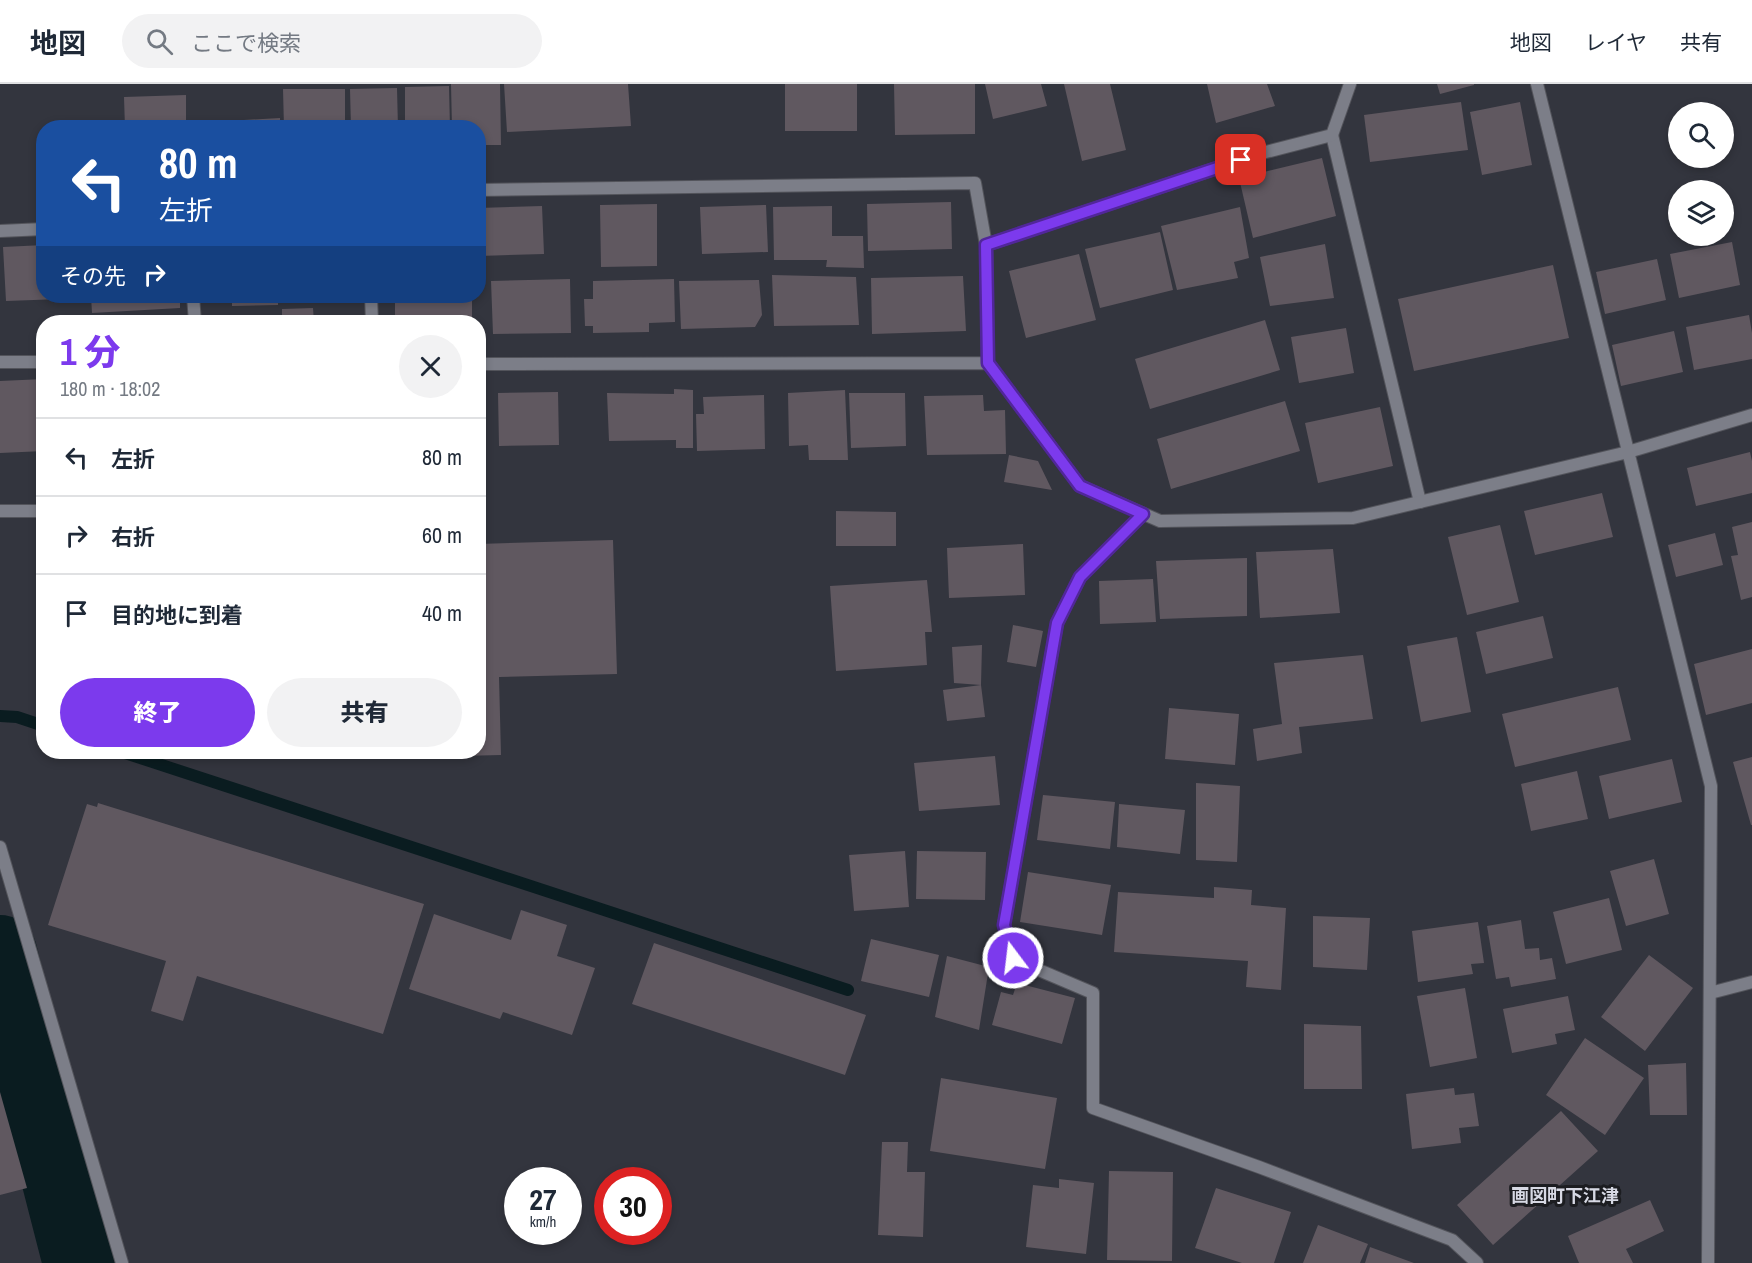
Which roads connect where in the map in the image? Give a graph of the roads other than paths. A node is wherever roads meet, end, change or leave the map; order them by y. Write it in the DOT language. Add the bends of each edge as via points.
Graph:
graph roads {
  1 [pos="1350,84"];
  2 [pos="1537,84"];
  3 [pos="1332,135"];
  4 [pos="486,190"];
  5 [pos="36,229"];
  6 [pos="0,231"];
  7 [pos="986,245"];
  8 [pos="0,362"];
  9 [pos="36,363"];
  10 [pos="988,363"];
  11 [pos="486,364"];
  12 [pos="1752,415"];
  13 [pos="1628,452"];
  14 [pos="1420,502"];
  15 [pos="0,511"];
  16 [pos="36,511"];
  17 [pos="1143,514"];
  18 [pos="0,847"];
  19 [pos="1752,982"];
  20 [pos="1710,993"];
  21 [pos="122,1263"];
  22 [pos="1477,1263"];
  23 [pos="1708,1263"];
  1 -- 3 [label="street"];
  2 -- 13 [label="street"];
  3 -- 7 [label="street" via="1262,153"];
  3 -- 14 [label="street"];
  4 -- 7 [label="street" via="975,183"];
  5 -- 6 [label="street"];
  7 -- 10 [label="street"];
  8 -- 9 [label="street"];
  10 -- 11 [label="street"];
  10 -- 17 [label="street" via="1080,486"];
  12 -- 13 [label="street"];
  13 -- 14 [label="street"];
  13 -- 20 [label="street" via="1711,786"];
  14 -- 17 [label="street" via="1353,518 1160,521"];
  15 -- 16 [label="street"];
  17 -- 22 [label="street" via="1080,577 1057,623 1004,925 1013,958 1093,993 1093,1107 1452,1240"];
  18 -- 21 [label="street"];
  19 -- 20 [label="street"];
  20 -- 23 [label="street"];
}
